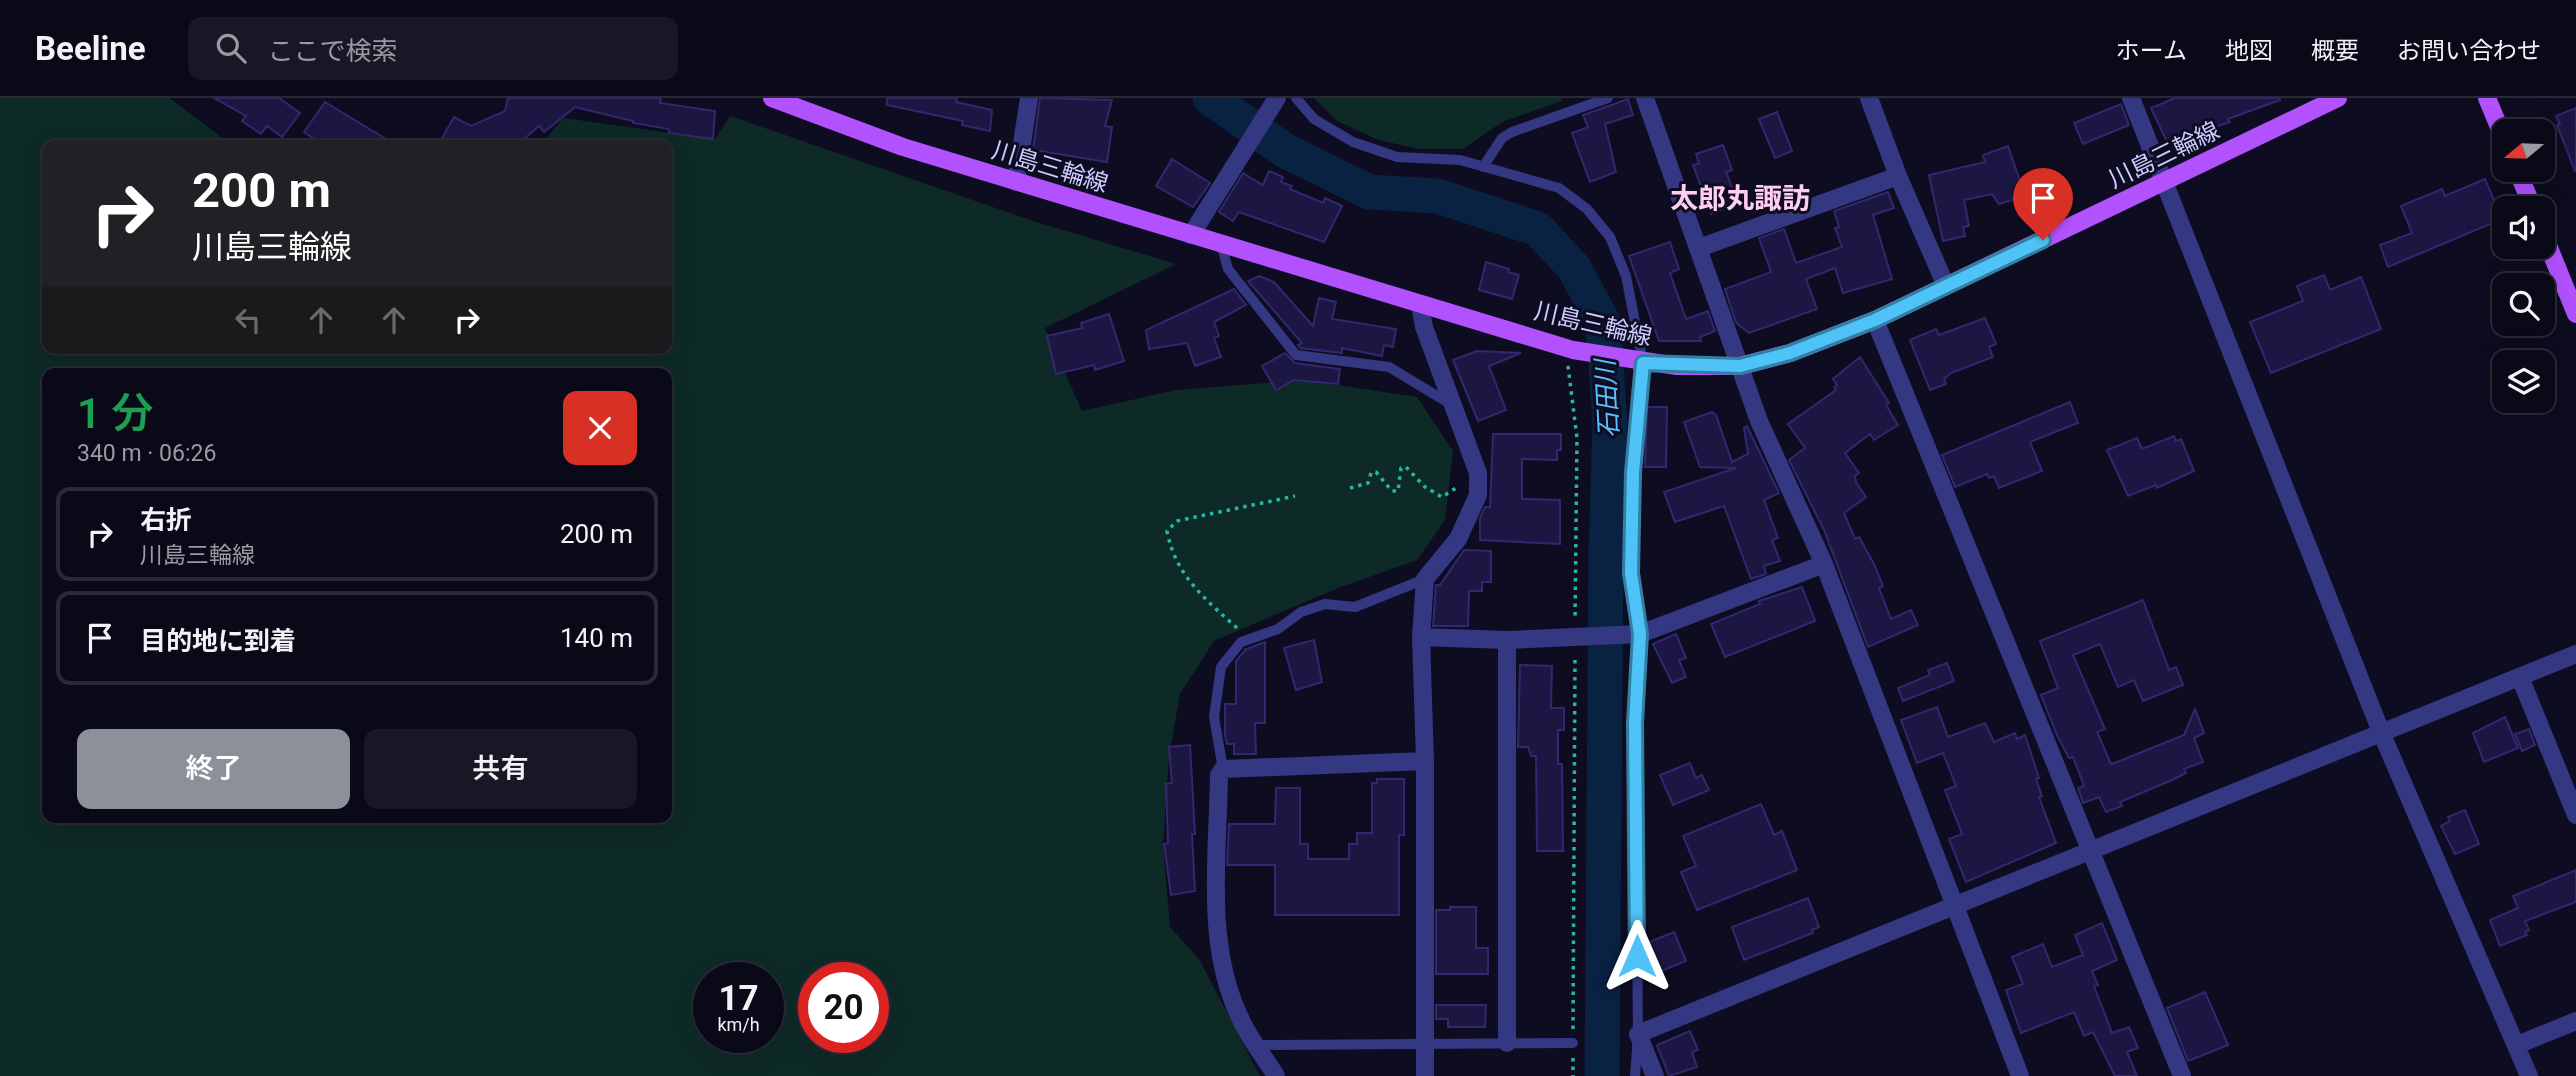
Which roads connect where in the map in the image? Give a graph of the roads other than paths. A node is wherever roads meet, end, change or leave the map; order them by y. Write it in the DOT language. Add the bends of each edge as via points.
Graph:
graph roads {
  1 [pos="772,98"];
  2 [pos="1029,98"];
  3 [pos="1296,98"];
  4 [pos="1608,98"];
  5 [pos="1646,98"];
  6 [pos="1869,98"];
  7 [pos="2131,98"];
  8 [pos="2338,98"];
  9 [pos="2487,98"];
  10 [pos="1277,100"];
  11 [pos="2496,119"];
  12 [pos="1483,167"];
  13 [pos="1898,176"];
  14 [pos="1016,182"];
  15 [pos="2165,182"];
  16 [pos="1191,235"];
  17 [pos="1221,244"];
  18 [pos="1699,248"];
  19 [pos="2554,259"];
  20 [pos="1946,286"];
  21 [pos="1420,304"];
  22 [pos="2576,314"];
  23 [pos="1875,320"];
  24 [pos="1637,362"];
  25 [pos="1740,366"];
  26 [pos="1452,405"];
  27 [pos="1824,564"];
  28 [pos="1425,579"];
  29 [pos="1640,634"];
  30 [pos="1421,637"];
  31 [pos="1507,640"];
  32 [pos="2576,654"];
  33 [pos="2519,677"];
  34 [pos="2381,732"];
  35 [pos="1425,761"];
  36 [pos="1223,769"];
  37 [pos="2576,815"];
  38 [pos="2091,853"];
  39 [pos="1954,908"];
  40 [pos="2574,1028"];
  41 [pos="1638,1034"];
  42 [pos="1425,1043"];
  43 [pos="1573,1043"];
  44 [pos="1507,1044"];
  45 [pos="1256,1045"];
  46 [pos="2517,1045"];
  47 [pos="1276,1076"];
  48 [pos="1424,1076"];
  49 [pos="1635,1076"];
  50 [pos="1655,1076"];
  51 [pos="2020,1076"];
  52 [pos="2182,1076"];
  53 [pos="2529,1076"];
  1 -- 14 [label="main road, 川島三輪線" via="903,147"];
  2 -- 14 [label="street"];
  3 -- 12 [label="lane" via="1314,119 1353,142 1396,157 1460,160"];
  4 -- 12 [label="lane" via="1512,132 1502,138"];
  5 -- 18 [label="street"];
  6 -- 13 [label="street"];
  7 -- 15 [label="street"];
  8 -- 15 [label="main road, 川島三輪線"];
  9 -- 11 [label="main road"];
  10 -- 16 [label="street"];
  12 -- 24 [label="lane" via="1559,188 1587,209 1610,237 1626,276"];
  13 -- 18 [label="street"];
  13 -- 20 [label="street"];
  14 -- 16 [label="main road, 川島三輪線"];
  15 -- 20 [label="main road, 川島三輪線"];
  15 -- 34 [label="street"];
  16 -- 17 [label="main road, 川島三輪線"];
  17 -- 21 [label="main road, 川島三輪線"];
  17 -- 26 [label="lane" via="1228,269 1296,355 1389,368"];
  18 -- 25 [label="street"];
  19 -- 22 [label="main road"];
  20 -- 23 [label="main road, 川島三輪線"];
  21 -- 24 [label="main road, 川島三輪線" via="1570,348"];
  21 -- 26 [label="street"];
  23 -- 25 [label="main road, 川島三輪線" via="1790,353"];
  23 -- 38 [label="street"];
  24 -- 25 [label="main road, 川島三輪線"];
  24 -- 29 [label="lane" via="1631,573"];
  25 -- 27 [label="street" via="1759,421"];
  26 -- 28 [label="street" via="1478,473 1478,495 1458,539"];
  27 -- 29 [label="street"];
  27 -- 39 [label="street"];
  28 -- 30 [label="street"];
  28 -- 36 [label="lane" via="1355,607 1325,604 1301,612 1278,629 1241,642 1221,667 1214,717"];
  29 -- 31 [label="street"];
  29 -- 41 [label="lane" via="1635,723"];
  30 -- 31 [label="street"];
  30 -- 35 [label="street"];
  31 -- 44 [label="street"];
  32 -- 33 [label="street"];
  33 -- 34 [label="street"];
  33 -- 37 [label="street"];
  34 -- 38 [label="street"];
  34 -- 46 [label="street"];
  35 -- 36 [label="street"];
  35 -- 42 [label="street"];
  36 -- 45 [label="street" via="1219,775 1220,959 1241,1021"];
  38 -- 39 [label="street"];
  38 -- 52 [label="street"];
  39 -- 41 [label="street"];
  39 -- 51 [label="street"];
  40 -- 46 [label="street"];
  41 -- 49 [label="lane"];
  41 -- 50 [label="street"];
  42 -- 44 [label="lane"];
  42 -- 45 [label="lane"];
  42 -- 48 [label="street"];
  43 -- 44 [label="lane"];
  45 -- 47 [label="street"];
  46 -- 53 [label="street"];
}
